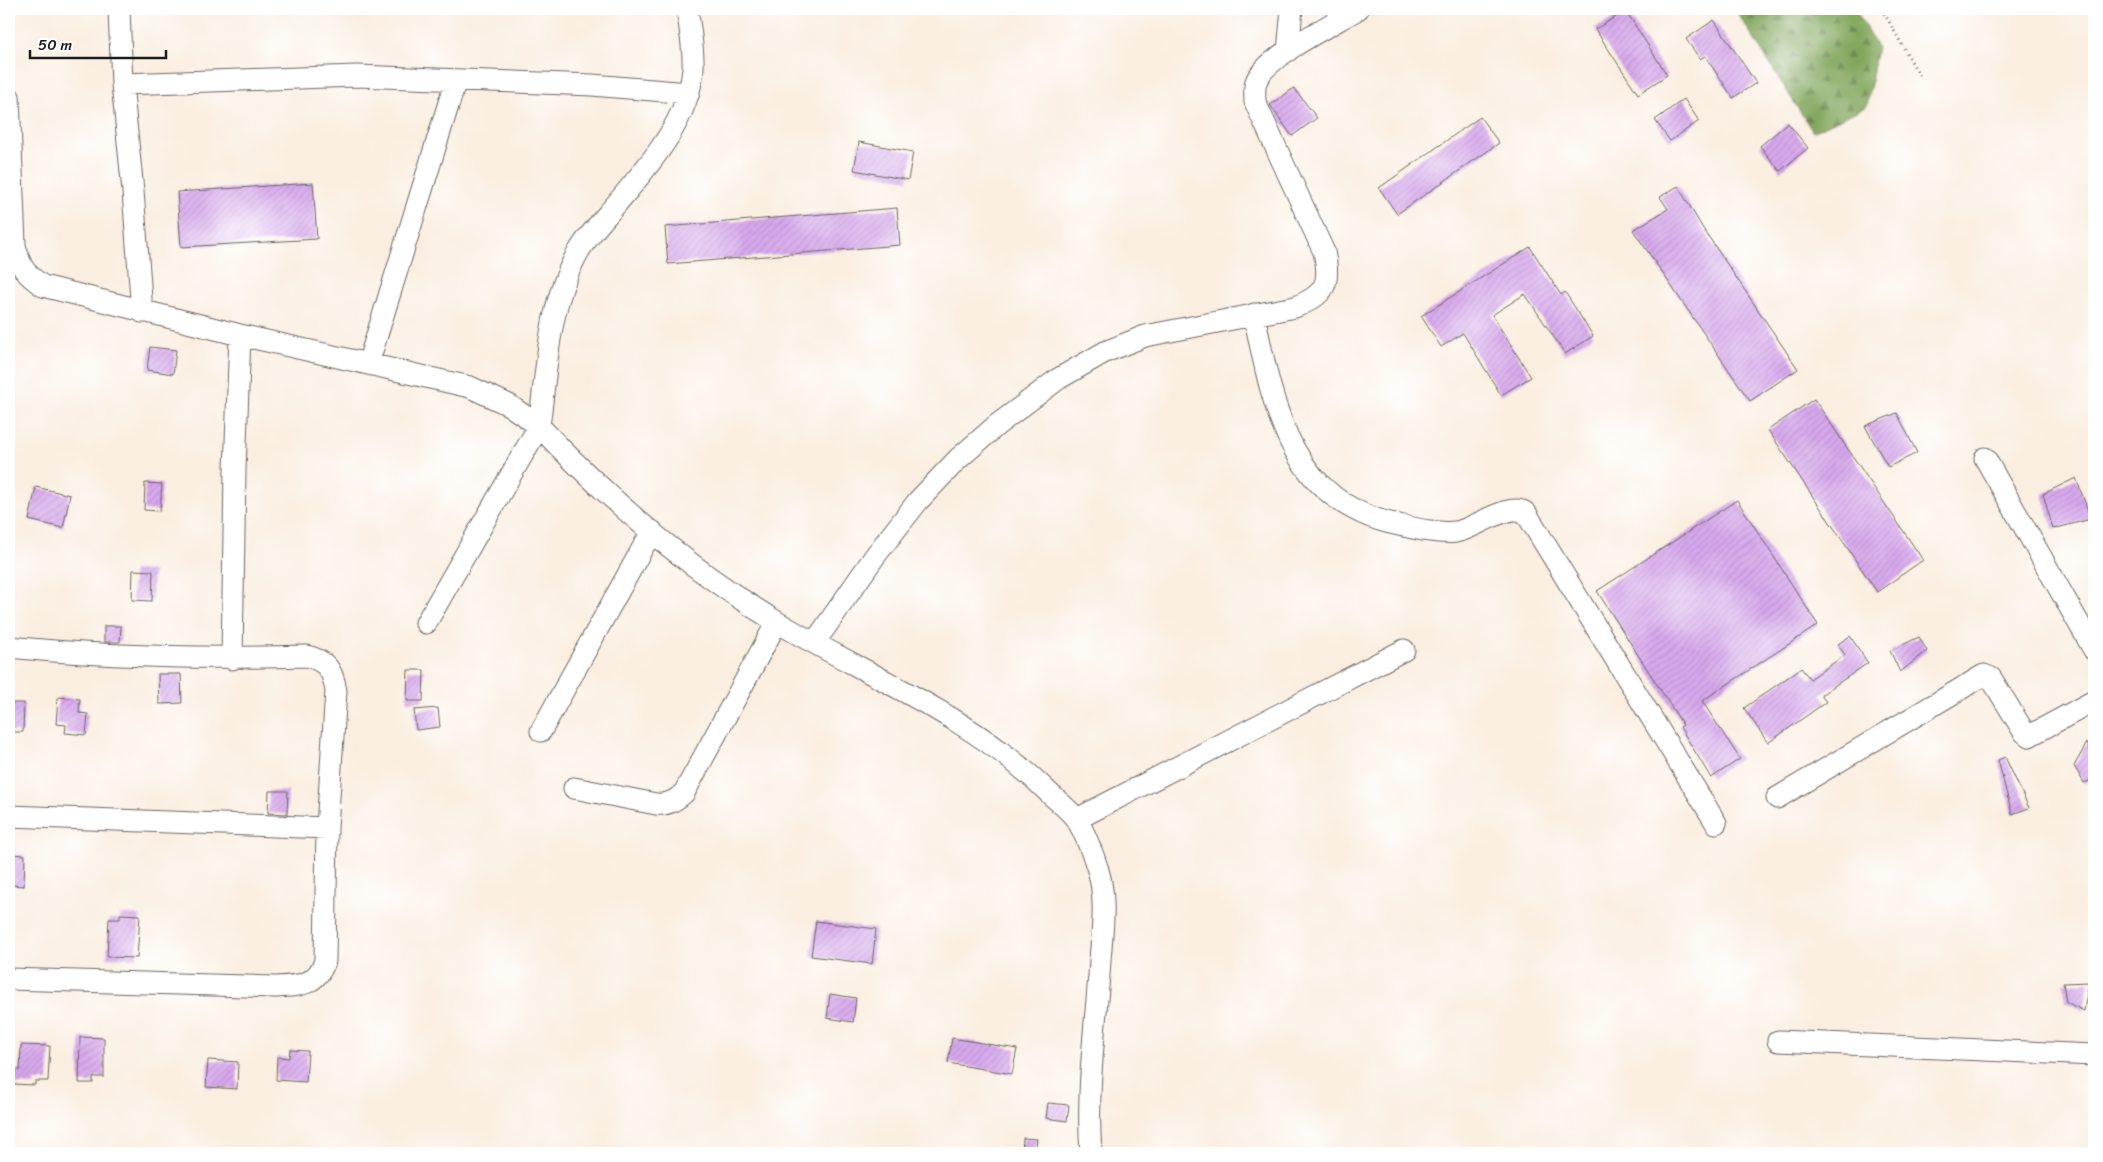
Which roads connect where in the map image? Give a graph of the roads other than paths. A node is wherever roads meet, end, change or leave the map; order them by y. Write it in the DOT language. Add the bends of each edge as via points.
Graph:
graph roads {
  1 [pos="119,9"];
  2 [pos="687,9"];
  3 [pos="1292,9"];
  4 [pos="1358,9"];
  5 [pos="1288,51"];
  6 [pos="456,80"];
  7 [pos="122,84"];
  8 [pos="689,93"];
  9 [pos="9,97"];
  10 [pos="9,109"];
  11 [pos="142,312"];
  12 [pos="1254,314"];
  13 [pos="240,335"];
  14 [pos="368,364"];
  15 [pos="539,426"];
  16 [pos="1985,458"];
  17 [pos="652,531"];
  18 [pos="777,622"];
  19 [pos="426,623"];
  20 [pos="815,642"];
  21 [pos="9,647"];
  22 [pos="1404,650"];
  23 [pos="2094,650"];
  24 [pos="232,658"];
  25 [pos="2094,701"];
  26 [pos="541,731"];
  27 [pos="574,788"];
  28 [pos="1777,798"];
  29 [pos="9,816"];
  30 [pos="1076,819"];
  31 [pos="1716,823"];
  32 [pos="327,828"];
  33 [pos="9,979"];
  34 [pos="1778,1042"];
  35 [pos="2094,1055"];
  36 [pos="1091,1153"];
  1 -- 7 [label="street"];
  2 -- 8 [label="street" via="693,68"];
  3 -- 5 [label="street"];
  4 -- 5 [label="street"];
  5 -- 12 [label="street" via="1260,74 1255,83 1255,102 1324,252 1328,271 1322,290 1312,300 1295,307"];
  6 -- 7 [label="street" via="357,76"];
  6 -- 8 [label="street"];
  6 -- 14 [label="street"];
  7 -- 11 [label="street"];
  8 -- 15 [label="street" via="653,158 576,254 555,311"];
  9 -- 10 [label="street"];
  10 -- 11 [label="street" via="12,210 19,265 43,286"];
  11 -- 13 [label="street"];
  12 -- 20 [label="street" via="1145,336 1105,352 1078,366 1012,414 958,459 918,501"];
  12 -- 31 [label="street" via="1267,379 1286,435 1302,464 1323,489 1354,510 1383,522 1420,530 1456,532 1510,510 1521,510 1526,514"];
  13 -- 14 [label="street"];
  13 -- 24 [label="street"];
  14 -- 15 [label="street" via="470,387 509,405"];
  15 -- 17 [label="street" via="576,465"];
  15 -- 19 [label="street"];
  16 -- 23 [label="street"];
  17 -- 18 [label="street" via="688,561"];
  17 -- 26 [label="street"];
  18 -- 20 [label="street"];
  18 -- 27 [label="street" via="679,798 665,805"];
  20 -- 30 [label="street" via="960,724 1028,772"];
  21 -- 24 [label="street" via="90,655"];
  22 -- 30 [label="street"];
  24 -- 32 [label="street" via="307,656 328,666 336,691"];
  25 -- 28 [label="street" via="2028,736 1991,678 1984,675"];
  29 -- 32 [label="street"];
  30 -- 36 [label="street" via="1098,870 1104,901 1092,1063"];
  32 -- 33 [label="street" via="325,961 321,972 300,986"];
  34 -- 35 [label="street"];
}
